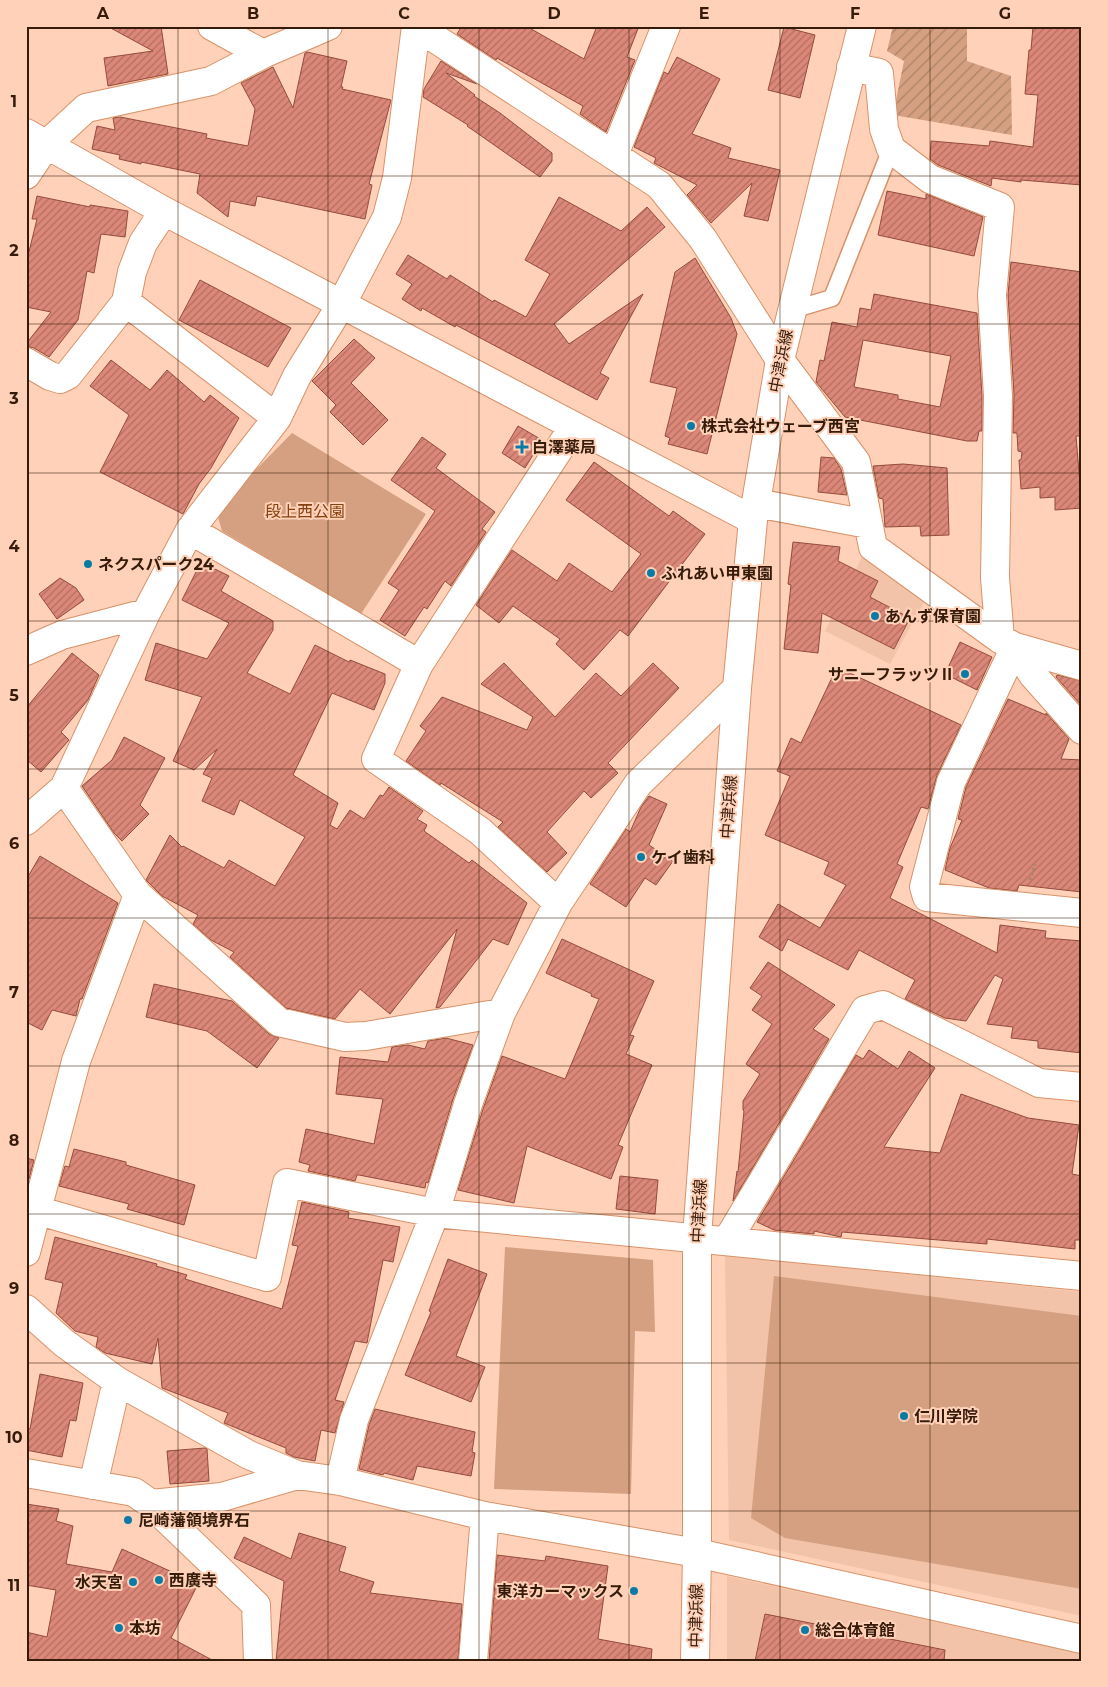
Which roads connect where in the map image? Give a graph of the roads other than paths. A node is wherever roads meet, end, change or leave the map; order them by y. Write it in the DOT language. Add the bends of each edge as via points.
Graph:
graph roads {
  1 [pos="212,26"];
  2 [pos="328,26"];
  3 [pos="416,26"];
  4 [pos="666,26"];
  5 [pos="862,26"];
  6 [pos="263,54"];
  7 [pos="851,67"];
  8 [pos="37,139"];
  9 [pos="891,149"];
  10 [pos="614,155"];
  11 [pos="26,176"];
  12 [pos="164,211"];
  13 [pos="126,302"];
  14 [pos="340,305"];
  15 [pos="792,310"];
  16 [pos="780,360"];
  17 [pos="26,362"];
  18 [pos="277,418"];
  19 [pos="574,426"];
  20 [pos="754,511"];
  21 [pos="868,524"];
  22 [pos="190,530"];
  23 [pos="146,613"];
  24 [pos="1007,643"];
  25 [pos="26,651"];
  26 [pos="419,664"];
  27 [pos="1082,666"];
  28 [pos="737,688"];
  29 [pos="1082,730"];
  30 [pos="64,788"];
  31 [pos="26,820"];
  32 [pos="138,894"];
  33 [pos="558,903"];
  34 [pos="1082,913"];
  35 [pos="501,1013"];
  36 [pos="1082,1087"];
  37 [pos="36,1210"];
  38 [pos="436,1213"];
  39 [pos="697,1237"];
  40 [pos="727,1241"];
  41 [pos="26,1252"];
  42 [pos="1082,1276"];
  43 [pos="26,1309"];
  44 [pos="117,1381"];
  45 [pos="26,1473"];
  46 [pos="297,1475"];
  47 [pos="340,1481"];
  48 [pos="93,1485"];
  49 [pos="151,1504"];
  50 [pos="485,1516"];
  51 [pos="697,1553"];
  52 [pos="1082,1639"];
  53 [pos="258,1661"];
  54 [pos="473,1661"];
  55 [pos="695,1661"];
  1 -- 6 [label="street"];
  2 -- 6 [label="street"];
  3 -- 10 [label="street"];
  3 -- 14 [label="street" via="397,178 387,217"];
  4 -- 10 [label="street"];
  5 -- 7 [label="street, 中津浜線"];
  6 -- 8 [label="street" via="211,81 86,108"];
  7 -- 9 [label="street" via="879,73 884,129"];
  7 -- 15 [label="street, 中津浜線"];
  8 -- 11 [label="street"];
  8 -- 12 [label="street"];
  9 -- 15 [label="lane" via="832,298"];
  9 -- 24 [label="street" via="930,179 1000,207 992,294 998,396 995,578"];
  10 -- 16 [label="street" via="659,185 703,239"];
  12 -- 13 [label="street" via="143,243 132,272"];
  12 -- 14 [label="street"];
  13 -- 17 [label="street" via="68,375 60,379 50,376"];
  13 -- 18 [label="street"];
  14 -- 18 [label="street" via="297,376"];
  14 -- 19 [label="street"];
  15 -- 16 [label="street, 中津浜線"];
  16 -- 20 [label="street, 中津浜線"];
  16 -- 21 [label="street" via="856,462"];
  18 -- 22 [label="street"];
  19 -- 20 [label="street"];
  19 -- 26 [label="street"];
  20 -- 21 [label="street"];
  20 -- 28 [label="street, 中津浜線"];
  21 -- 24 [label="street" via="873,547"];
  22 -- 23 [label="street"];
  22 -- 26 [label="street"];
  23 -- 25 [label="street" via="62,635"];
  23 -- 30 [label="street"];
  24 -- 27 [label="street"];
  24 -- 29 [label="street"];
  24 -- 34 [label="street" via="951,782 924,887 927,897"];
  26 -- 33 [label="street" via="376,759 480,831"];
  28 -- 33 [label="street" via="638,784"];
  28 -- 39 [label="street, 中津浜線"];
  30 -- 31 [label="street"];
  30 -- 32 [label="street"];
  32 -- 35 [label="street" via="278,1022 345,1037"];
  32 -- 37 [label="street" via="76,1061"];
  33 -- 35 [label="street"];
  35 -- 38 [label="street" via="468,1104"];
  36 -- 40 [label="street" via="1040,1083 883,1005 865,1010"];
  37 -- 38 [label="street" via="266,1277 287,1183"];
  37 -- 41 [label="street"];
  38 -- 39 [label="street"];
  38 -- 47 [label="street" via="354,1420"];
  39 -- 40 [label="street"];
  39 -- 51 [label="street, 中津浜線"];
  40 -- 42 [label="street"];
  43 -- 44 [label="street" via="64,1343"];
  44 -- 46 [label="street" via="249,1455"];
  44 -- 48 [label="street"];
  45 -- 48 [label="street"];
  46 -- 47 [label="street"];
  46 -- 49 [label="street" via="222,1498"];
  47 -- 50 [label="street"];
  48 -- 49 [label="street" via="134,1492"];
  49 -- 53 [label="street" via="256,1605"];
  50 -- 51 [label="street"];
  50 -- 54 [label="street"];
  51 -- 52 [label="street"];
  51 -- 55 [label="street, 中津浜線"];
}
